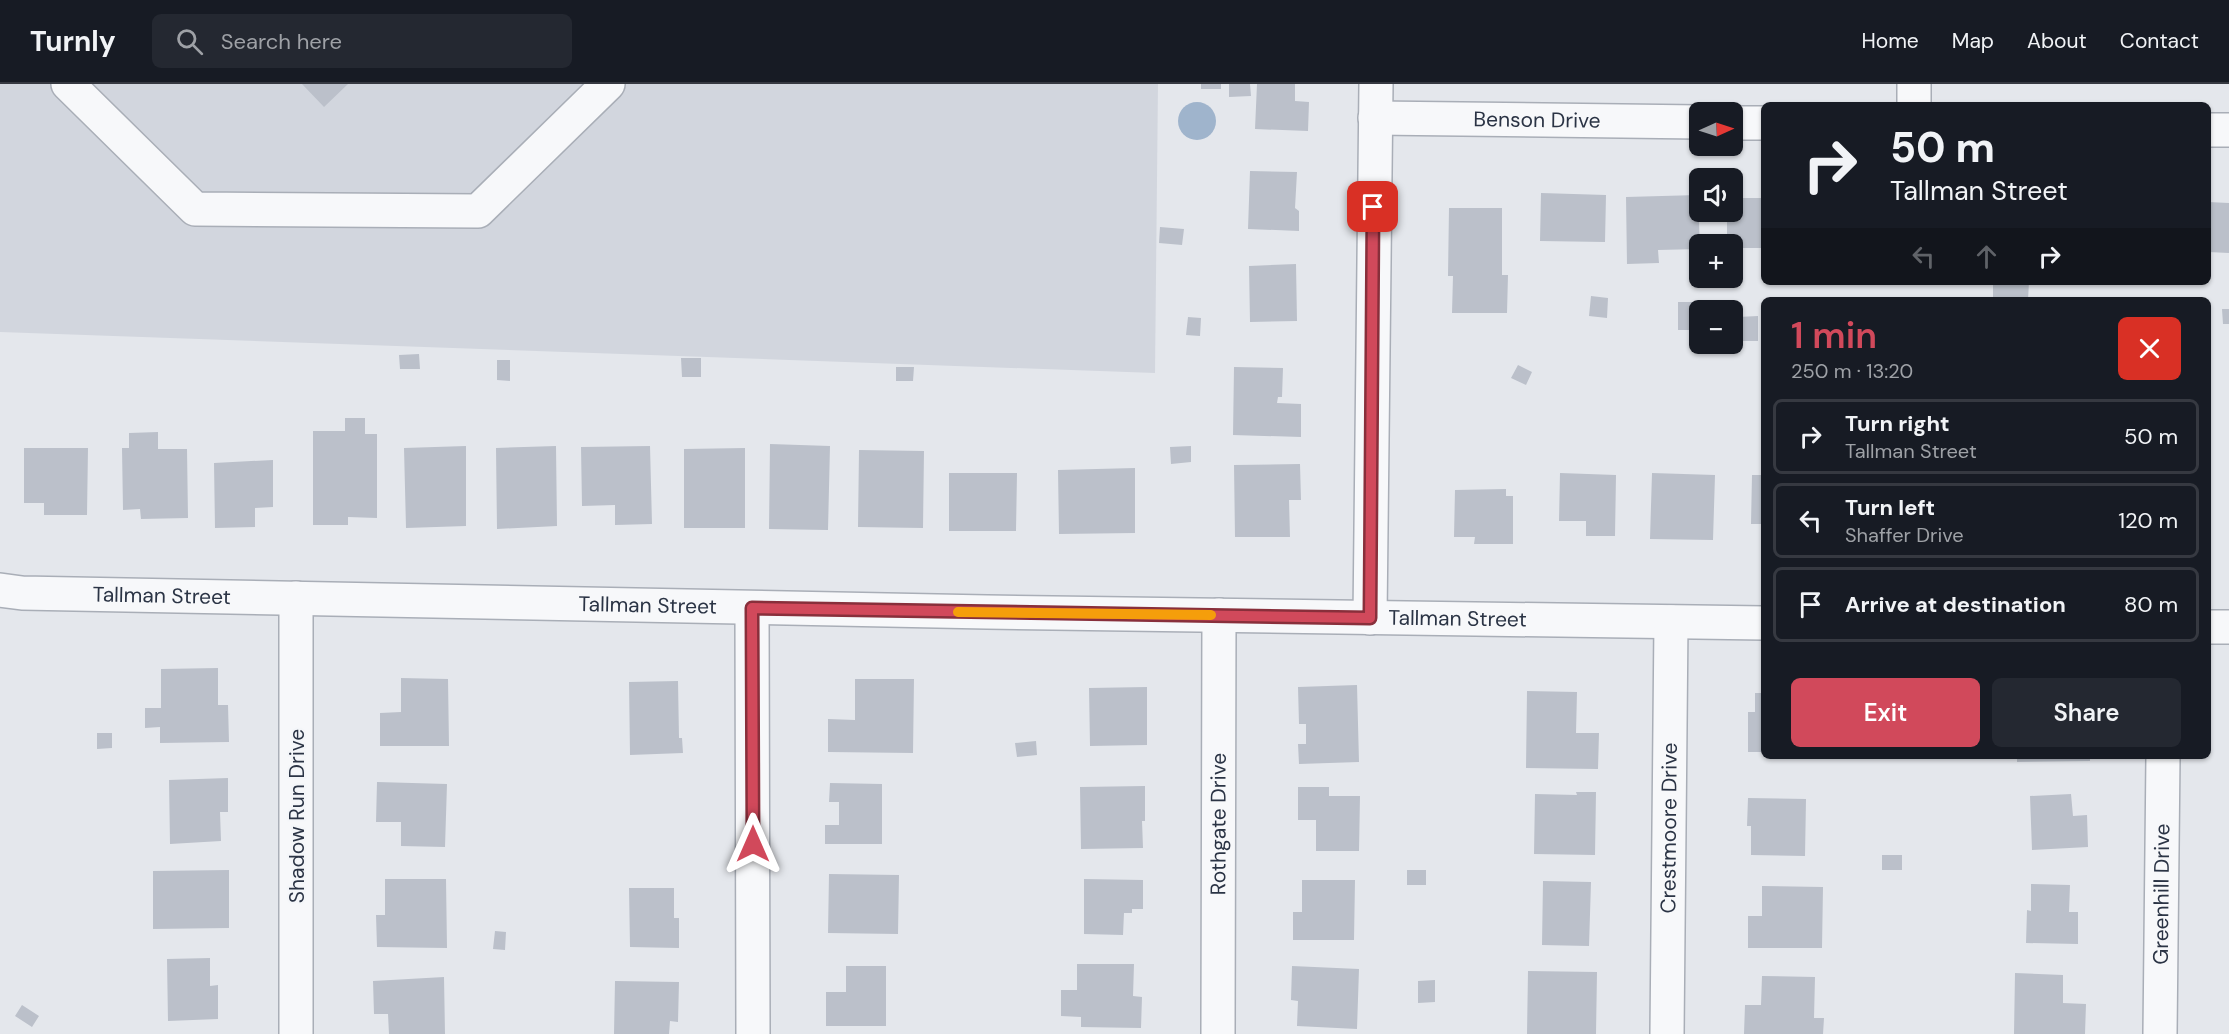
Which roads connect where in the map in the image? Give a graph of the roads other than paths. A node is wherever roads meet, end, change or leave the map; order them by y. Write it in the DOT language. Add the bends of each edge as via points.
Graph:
graph roads {
  1 [pos="68,84"];
  2 [pos="608,84"];
  3 [pos="1376,84"];
  4 [pos="1914,84"];
  5 [pos="1914,102"];
  6 [pos="1375,118"];
  7 [pos="1689,122"];
  8 [pos="1743,123"];
  9 [pos="1761,123"];
  10 [pos="2211,130"];
  11 [pos="2229,130"];
  12 [pos="0,590"];
  13 [pos="296,598"];
  14 [pos="752,608"];
  15 [pos="1219,615"];
  16 [pos="1370,618"];
  17 [pos="1671,622"];
  18 [pos="1761,623"];
  19 [pos="2211,627"];
  20 [pos="2229,627"];
  21 [pos="2163,759"];
  22 [pos="296,1034"];
  23 [pos="753,1034"];
  24 [pos="1218,1034"];
  25 [pos="1667,1034"];
  26 [pos="2160,1034"];
  1 -- 2 [label="street" via="195,209 478,211"];
  3 -- 6 [label="street"];
  4 -- 5 [label="street"];
  6 -- 7 [label="street, Benson Drive"];
  6 -- 16 [label="street"];
  8 -- 9 [label="street"];
  10 -- 11 [label="street"];
  12 -- 13 [label="street, Tallman Street"];
  13 -- 14 [label="street, Tallman Street"];
  13 -- 22 [label="street, Shadow Run Drive"];
  14 -- 15 [label="street, Tallman Street"];
  14 -- 23 [label="street"];
  15 -- 16 [label="street, Tallman Street"];
  15 -- 24 [label="street, Rothgate Drive"];
  16 -- 17 [label="street, Tallman Street"];
  17 -- 18 [label="street, Tallman Street"];
  17 -- 25 [label="street, Crestmoore Drive"];
  19 -- 20 [label="street"];
  21 -- 26 [label="street, Greenhill Drive"];
}
